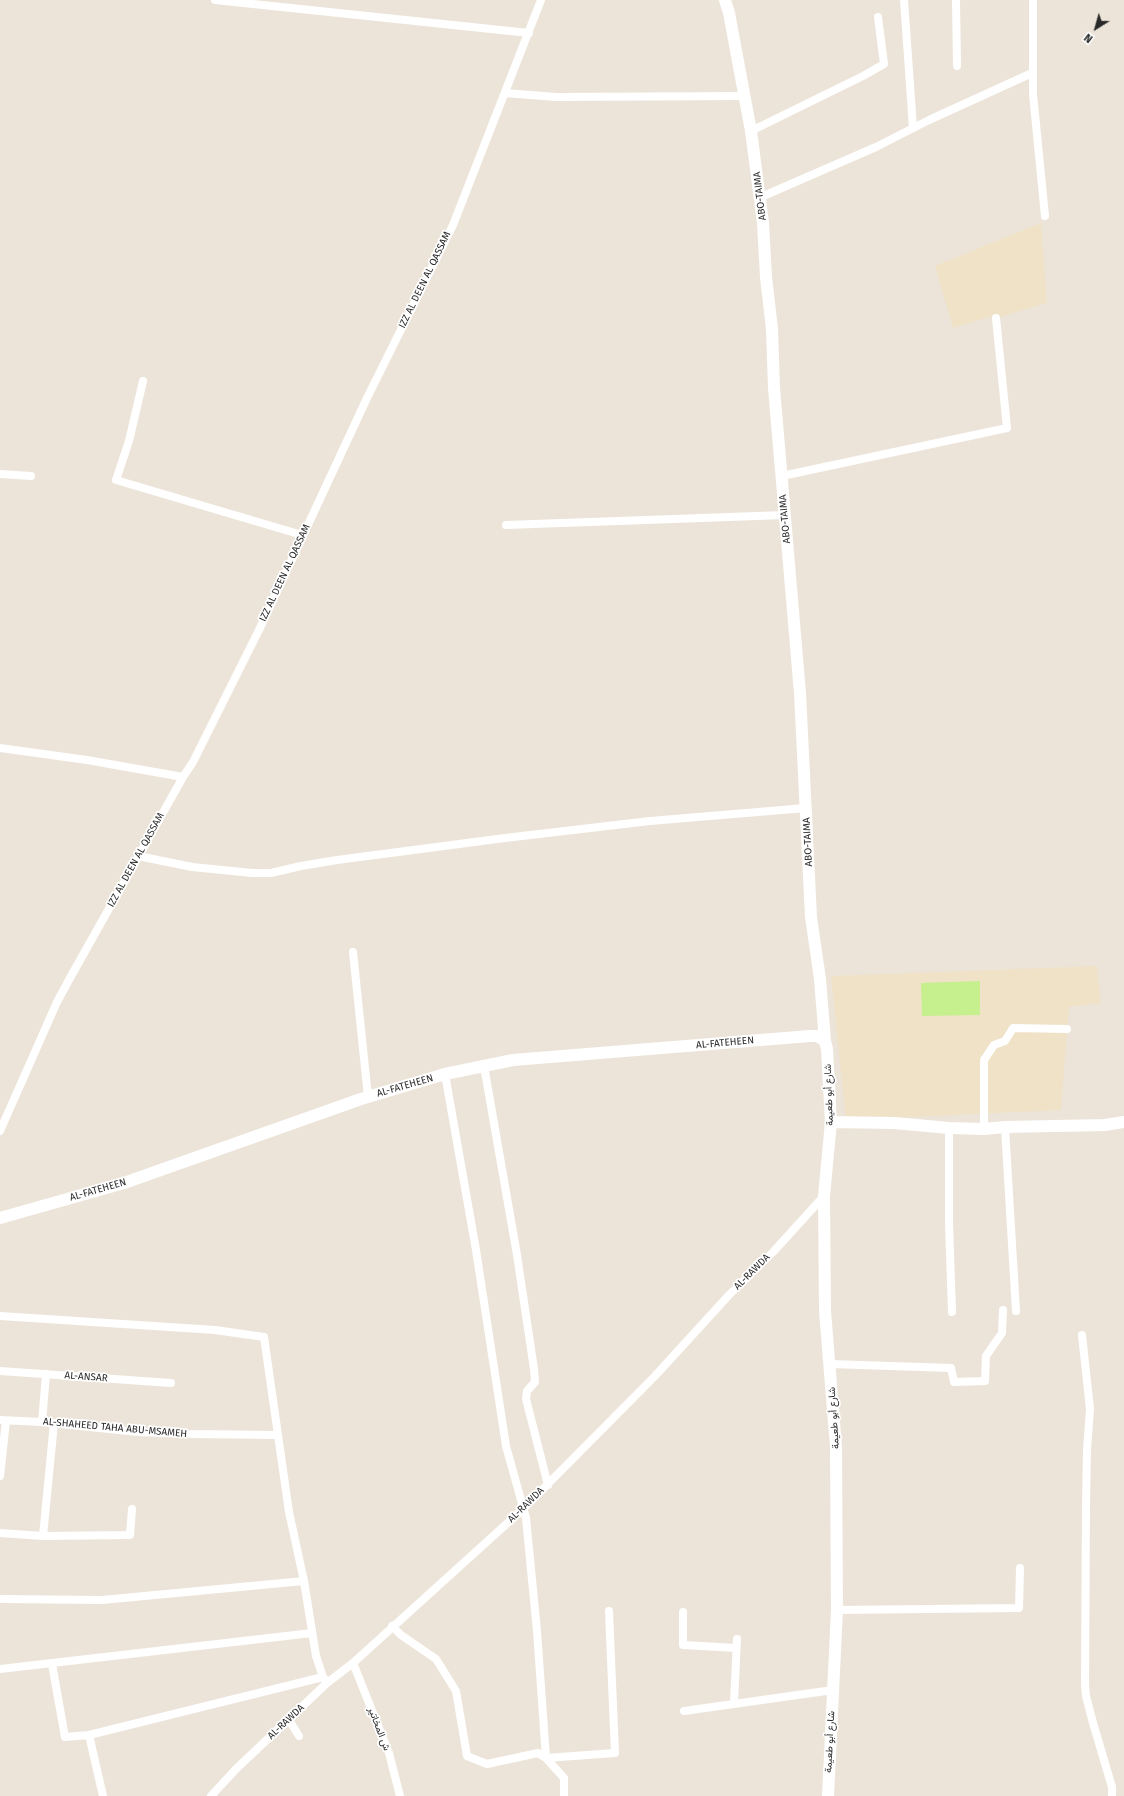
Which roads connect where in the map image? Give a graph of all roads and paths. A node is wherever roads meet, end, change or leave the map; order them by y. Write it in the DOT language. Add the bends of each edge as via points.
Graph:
graph roads {
  1 [pos="215,0"];
  2 [pos="541,0"];
  3 [pos="725,0"];
  4 [pos="904,0"];
  5 [pos="956,0"];
  6 [pos="1033,0"];
  7 [pos="878,17"];
  8 [pos="528,33"];
  9 [pos="958,66"];
  10 [pos="1032,73"];
  11 [pos="505,93"];
  12 [pos="745,96"];
  13 [pos="913,128"];
  14 [pos="751,131"];
  15 [pos="761,197"];
  16 [pos="1045,216"];
  17 [pos="996,318"];
  18 [pos="142,381"];
  19 [pos="0,474"];
  20 [pos="31,476"];
  21 [pos="782,476"];
  22 [pos="785,515"];
  23 [pos="506,525"];
  24 [pos="302,535"];
  25 [pos="0,748"];
  26 [pos="182,777"];
  27 [pos="806,808"];
  28 [pos="138,856"];
  29 [pos="353,952"];
  30 [pos="1067,1028"];
  31 [pos="825,1041"];
  32 [pos="484,1066"];
  33 [pos="445,1074"];
  34 [pos="368,1097"];
  35 [pos="831,1122"];
  36 [pos="1124,1122"];
  37 [pos="1005,1127"];
  38 [pos="949,1128"];
  39 [pos="984,1129"];
  40 [pos="0,1131"];
  41 [pos="824,1196"];
  42 [pos="0,1218"];
  43 [pos="1003,1310"];
  44 [pos="1016,1310"];
  45 [pos="952,1312"];
  46 [pos="0,1316"];
  47 [pos="1082,1335"];
  48 [pos="830,1364"];
  49 [pos="0,1371"];
  50 [pos="46,1374"];
  51 [pos="171,1383"];
  52 [pos="3,1421"];
  53 [pos="42,1422"];
  54 [pos="54,1423"];
  55 [pos="278,1435"];
  56 [pos="0,1476"];
  57 [pos="548,1485"];
  58 [pos="132,1509"];
  59 [pos="523,1510"];
  60 [pos="0,1533"];
  61 [pos="43,1536"];
  62 [pos="1020,1568"];
  63 [pos="304,1581"];
  64 [pos="0,1599"];
  65 [pos="837,1610"];
  66 [pos="609,1611"];
  67 [pos="683,1612"];
  68 [pos="392,1626"];
  69 [pos="312,1633"];
  70 [pos="353,1663"];
  71 [pos="52,1664"];
  72 [pos="0,1669"];
  73 [pos="325,1680"];
  74 [pos="833,1690"];
  75 [pos="734,1703"];
  76 [pos="684,1711"];
  77 [pos="289,1720"];
  78 [pos="89,1735"];
  79 [pos="300,1736"];
  80 [pos="546,1758"];
  81 [pos="103,1796"];
  82 [pos="211,1796"];
  83 [pos="400,1796"];
  84 [pos="564,1796"];
  85 [pos="828,1796"];
  86 [pos="1112,1796"];
  1 -- 8 [label="street"];
  2 -- 8 [label="street, IZZ AL DEEN AL QASSAM"];
  3 -- 12 [label="street, ABO-TAIMA"];
  4 -- 13 [label="street"];
  5 -- 9 [label="street"];
  6 -- 10 [label="street"];
  7 -- 14 [label="street" via="884,64"];
  8 -- 11 [label="street, IZZ AL DEEN AL QASSAM"];
  10 -- 13 [label="street"];
  10 -- 16 [label="street"];
  11 -- 12 [label="street" via="556,97"];
  11 -- 24 [label="street, IZZ AL DEEN AL QASSAM" via="453,225"];
  12 -- 14 [label="street, ABO-TAIMA"];
  13 -- 15 [label="street" via="876,147"];
  14 -- 15 [label="street, ABO-TAIMA"];
  15 -- 21 [label="street, ABO-TAIMA"];
  17 -- 21 [label="street" via="1007,428"];
  18 -- 24 [label="street" via="129,441 116,480"];
  19 -- 20 [label="street"];
  21 -- 22 [label="street, ABO-TAIMA"];
  22 -- 23 [label="street"];
  22 -- 27 [label="street, ABO-TAIMA" via="800,693"];
  24 -- 26 [label="street, IZZ AL DEEN AL QASSAM" via="256,636 193,762"];
  25 -- 26 [label="street"];
  26 -- 28 [label="street, IZZ AL DEEN AL QASSAM"];
  27 -- 28 [label="street" via="650,821 506,838 337,860 271,873 192,867"];
  27 -- 31 [label="street, ABO-TAIMA" via="811,917"];
  28 -- 40 [label="street, IZZ AL DEEN AL QASSAM" via="57,1002"];
  29 -- 34 [label="street"];
  30 -- 39 [label="street" via="1013,1028 1005,1041 994,1045 984,1060"];
  31 -- 32 [label="street, AL-FATEHEEN" via="818,1036 810,1036 513,1060"];
  31 -- 35 [label="street, شارع أبو طعيمة"];
  32 -- 33 [label="street, AL-FATEHEEN"];
  32 -- 57 [label="street" via="534,1369 535,1382 527,1391 526,1400"];
  33 -- 34 [label="street, AL-FATEHEEN"];
  33 -- 59 [label="street" via="476,1250 506,1446"];
  34 -- 42 [label="street, AL-FATEHEEN" via="124,1183"];
  35 -- 38 [label="street" via="894,1123"];
  35 -- 41 [label="street, شارع أبو طعيمة"];
  36 -- 37 [label="street" via="1105,1125"];
  37 -- 39 [label="street"];
  37 -- 44 [label="street"];
  38 -- 39 [label="street"];
  38 -- 45 [label="street"];
  41 -- 48 [label="street, شارع أبو طعيمة" via="825,1311"];
  41 -- 57 [label="street, AL-RAWDA" via="655,1376"];
  43 -- 48 [label="street" via="1002,1333 986,1356 985,1381 954,1382 951,1368"];
  46 -- 55 [label="street" via="215,1330 264,1338"];
  47 -- 86 [label="street" via="1090,1409 1086,1505 1085,1685 1093,1723 1112,1786"];
  48 -- 65 [label="street, شارع أبو طعيمة" via="836,1447"];
  49 -- 50 [label="street, AL-ANSAR"];
  50 -- 51 [label="street, AL-ANSAR"];
  50 -- 53 [label="street"];
  52 -- 53 [label="street, AL-SHAHEED TAHA ABU-MSAMEH"];
  52 -- 56 [label="street"];
  53 -- 54 [label="street, AL-SHAHEED TAHA ABU-MSAMEH"];
  54 -- 55 [label="street, AL-SHAHEED TAHA ABU-MSAMEH" via="138,1432"];
  54 -- 61 [label="street"];
  55 -- 63 [label="street" via="289,1512"];
  57 -- 59 [label="street, AL-RAWDA"];
  58 -- 61 [label="street" via="130,1535"];
  59 -- 68 [label="street, AL-RAWDA"];
  59 -- 80 [label="street" via="526,1518 537,1631"];
  60 -- 61 [label="street"];
  62 -- 65 [label="street" via="1019,1608"];
  63 -- 64 [label="street" via="102,1600"];
  63 -- 69 [label="street"];
  65 -- 74 [label="street, شارع أبو طعيمة"];
  66 -- 80 [label="street" via="615,1753"];
  67 -- 75 [label="street" via="683,1645 736,1644"];
  68 -- 70 [label="street, AL-RAWDA"];
  68 -- 80 [label="street" via="436,1659 456,1691 467,1756 487,1764 538,1753"];
  69 -- 71 [label="street"];
  69 -- 73 [label="street" via="316,1656"];
  70 -- 73 [label="street, AL-RAWDA"];
  70 -- 83 [label="street, ش المخاتير" via="389,1754"];
  71 -- 72 [label="street"];
  71 -- 78 [label="street" via="65,1737"];
  73 -- 77 [label="street, AL-RAWDA"];
  73 -- 78 [label="street"];
  74 -- 75 [label="street"];
  74 -- 85 [label="street, شارع أبو طعيمة"];
  75 -- 76 [label="street"];
  77 -- 79 [label="street"];
  77 -- 82 [label="street, AL-RAWDA" via="236,1768"];
  78 -- 81 [label="street"];
  80 -- 84 [label="street" via="564,1778"];
}
